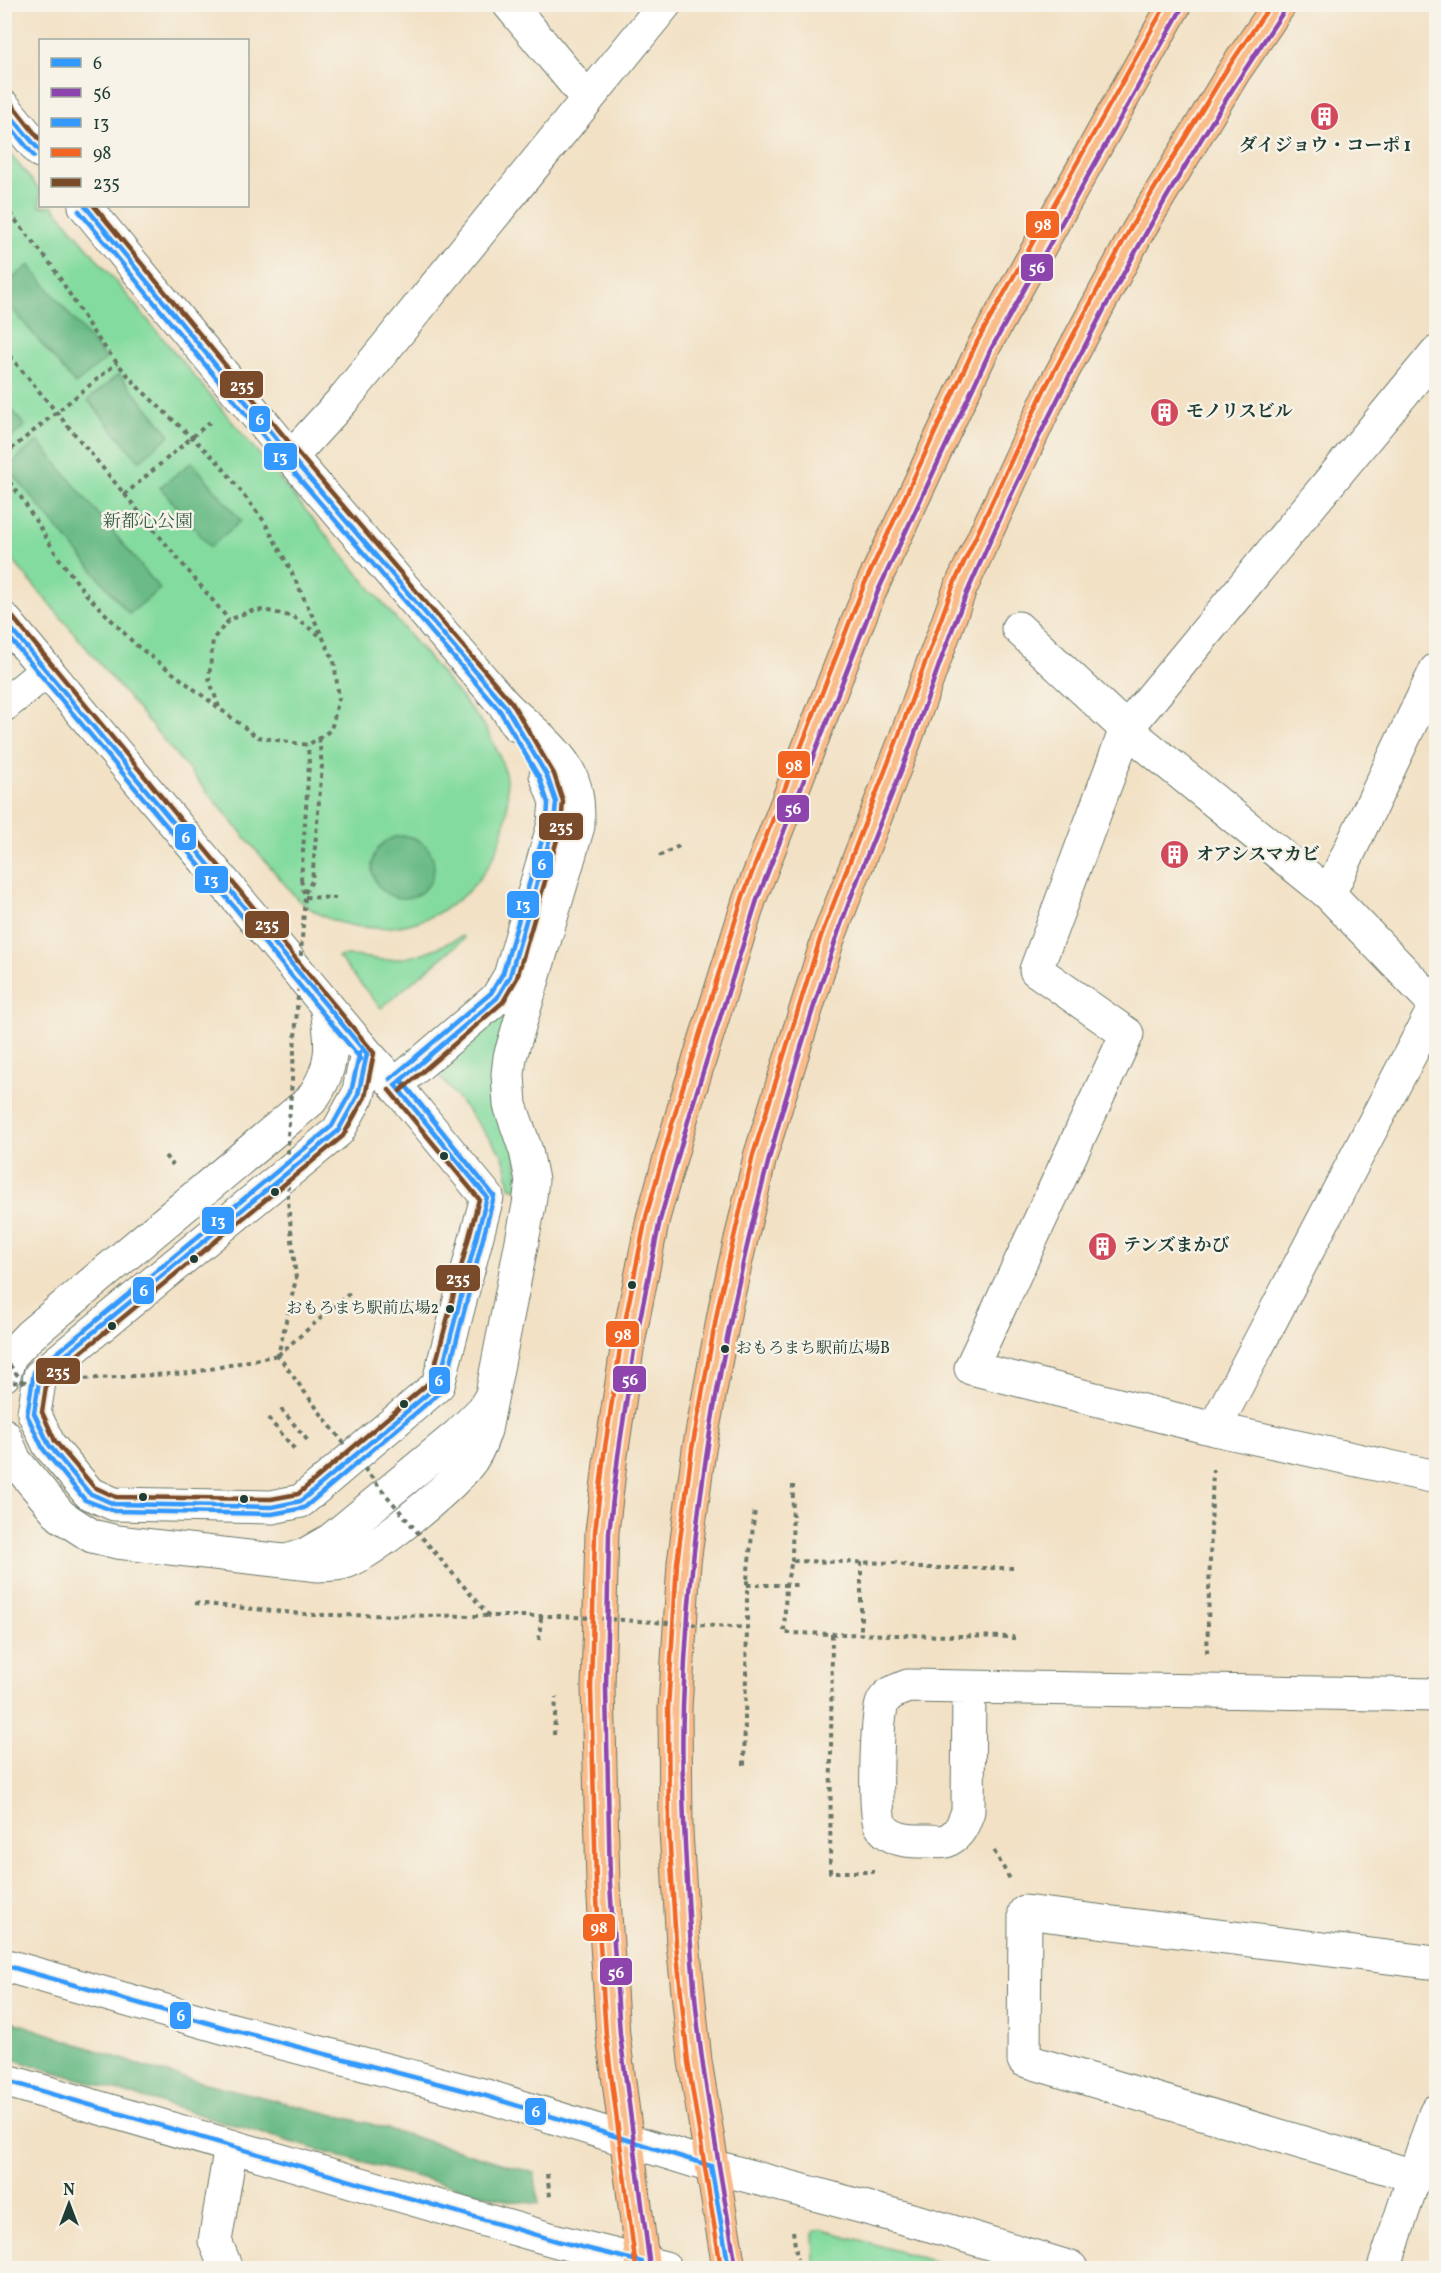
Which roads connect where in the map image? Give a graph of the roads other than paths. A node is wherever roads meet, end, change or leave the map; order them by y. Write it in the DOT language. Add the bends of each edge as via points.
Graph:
graph roads {
  1 [pos="509,4"];
  2 [pos="665,4"];
  3 [pos="1175,4"];
  4 [pos="1280,4"];
  5 [pos="587,98"];
  6 [pos="4,107"];
  7 [pos="39,150"];
  8 [pos="86,207"];
  9 [pos="1437,353"];
  10 [pos="291,457"];
  11 [pos="4,619"];
  12 [pos="1018,627"];
  13 [pos="47,670"];
  14 [pos="1437,670"];
  15 [pos="4,705"];
  16 [pos="506,706"];
  17 [pos="1126,729"];
  18 [pos="1329,894"];
  19 [pos="326,1005"];
  20 [pos="1436,1005"];
  21 [pos="367,1054"];
  22 [pos="395,1085"];
  23 [pos="14,1379"];
  24 [pos="1214,1429"];
  25 [pos="4,1435"];
  26 [pos="1437,1478"];
  27 [pos="969,1688"];
  28 [pos="1437,1695"];
  29 [pos="1437,1963"];
  30 [pos="4,1965"];
  31 [pos="4,2080"];
  32 [pos="1437,2111"];
  33 [pos="626,2139"];
  34 [pos="231,2146"];
  35 [pos="711,2166"];
  36 [pos="1414,2176"];
  37 [pos="650,2266"];
  38 [pos="226,2268"];
  39 [pos="729,2268"];
  40 [pos="1071,2268"];
  41 [pos="1384,2268"];
  1 -- 5 [label="street"];
  2 -- 5 [label="street"];
  3 -- 33 [label="highway" via="984,346 871,588 750,898 653,1218 611,1455 599,1594 603,1884 613,2035"];
  4 -- 35 [label="highway" via="1138,231 1051,393 960,590 828,939 760,1157 726,1304 699,1450 684,1563 675,1708 676,1831 683,1943"];
  5 -- 10 [label="street" via="343,400"];
  6 -- 7 [label="street"];
  8 -- 10 [label="street"];
  9 -- 17 [label="street"];
  10 -- 16 [label="street"];
  11 -- 13 [label="street"];
  12 -- 17 [label="street"];
  13 -- 15 [label="street"];
  13 -- 19 [label="street"];
  14 -- 18 [label="street"];
  16 -- 22 [label="street" via="547,776 556,802 554,824 510,976 496,998"];
  16 -- 25 [label="street" via="552,750 570,774 578,801 578,826 509,1065 510,1106 532,1180 493,1394 480,1446 468,1465 452,1483 368,1552 342,1563 319,1565 92,1536 61,1516 15,1461"];
  17 -- 18 [label="street"];
  17 -- 24 [label="street" via="1036,970 1127,1034 971,1368"];
  18 -- 20 [label="street"];
  19 -- 21 [label="street"];
  19 -- 23 [label="street" via="331,1031 329,1062 325,1077 310,1100 28,1336 10,1356"];
  20 -- 24 [label="street"];
  21 -- 22 [label="street"];
  21 -- 22 [label="street" via="358,1095 338,1131 40,1376 34,1413 49,1445 89,1493 114,1504 272,1507 302,1501 438,1385 487,1197"];
  24 -- 26 [label="street"];
  27 -- 27 [label="street" via="968,1811 961,1830 946,1841 906,1841 893,1836 880,1824 877,1809 883,1702 893,1691 908,1686"];
  27 -- 28 [label="street"];
  29 -- 36 [label="street" via="1025,1912 1024,2060"];
  30 -- 33 [label="street" via="486,2096"];
  31 -- 34 [label="street"];
  32 -- 36 [label="street"];
  33 -- 35 [label="street"];
  33 -- 37 [label="highway"];
  34 -- 37 [label="street"];
  34 -- 38 [label="street" via="215,2241"];
  35 -- 39 [label="highway"];
  35 -- 40 [label="street"];
  36 -- 41 [label="street"];
}
